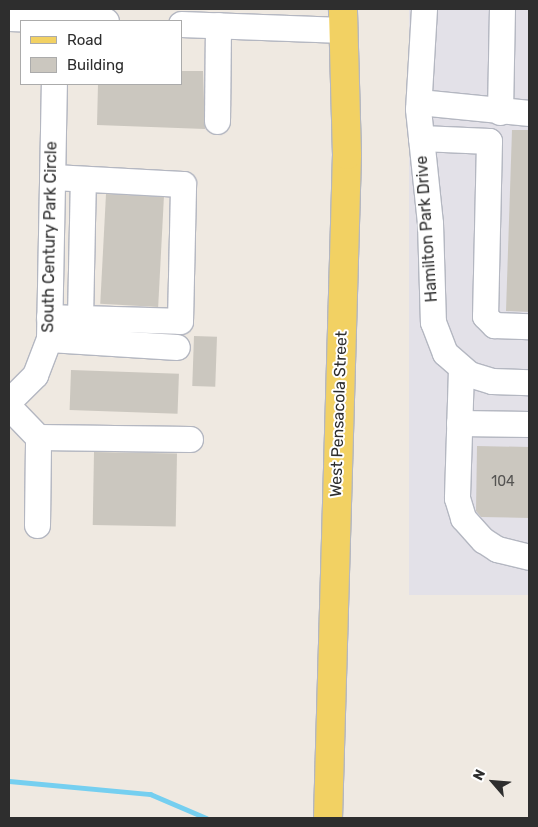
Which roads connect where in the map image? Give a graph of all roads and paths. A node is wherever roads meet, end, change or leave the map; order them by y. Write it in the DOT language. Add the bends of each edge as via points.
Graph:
graph roads {
  1 [pos="424,9"];
  2 [pos="502,9"];
  3 [pos="9,18"];
  4 [pos="55,20"];
  5 [pos="221,20"];
  6 [pos="343,20"];
  7 [pos="182,24"];
  8 [pos="54,85"];
  9 [pos="419,102"];
  10 [pos="500,112"];
  11 [pos="529,113"];
  12 [pos="217,121"];
  13 [pos="421,138"];
  14 [pos="52,177"];
  15 [pos="83,179"];
  16 [pos="80,318"];
  17 [pos="529,326"];
  18 [pos="49,328"];
  19 [pos="177,347"];
  20 [pos="462,368"];
  21 [pos="529,382"];
  22 [pos="19,385"];
  23 [pos="9,407"];
  24 [pos="459,423"];
  25 [pos="529,424"];
  26 [pos="38,437"];
  27 [pos="190,439"];
  28 [pos="37,525"];
  29 [pos="529,557"];
  30 [pos="328,818"];
  1 -- 9 [label="street, Hamilton Park Drive"];
  2 -- 10 [label="street"];
  3 -- 4 [label="street"];
  5 -- 6 [label="street"];
  5 -- 7 [label="street"];
  5 -- 12 [label="street"];
  6 -- 30 [label="main road, West Pensacola Street" via="347,155"];
  8 -- 14 [label="street, South Century Park Circle"];
  9 -- 10 [label="street"];
  9 -- 13 [label="street, Hamilton Park Drive"];
  10 -- 11 [label="street"];
  13 -- 17 [label="street" via="489,141 485,316 494,325"];
  13 -- 20 [label="street, Hamilton Park Drive" via="430,223 433,322 445,353"];
  14 -- 15 [label="street"];
  14 -- 18 [label="street, South Century Park Circle"];
  15 -- 16 [label="street"];
  15 -- 16 [label="street" via="183,184 183,194 180,321"];
  16 -- 18 [label="street"];
  18 -- 19 [label="street"];
  18 -- 22 [label="street, South Century Park Circle"];
  20 -- 21 [label="street, Hamilton Park Drive" via="492,380"];
  20 -- 24 [label="street"];
  23 -- 26 [label="street"];
  24 -- 25 [label="street"];
  24 -- 29 [label="street" via="457,498 463,518 482,540 498,550"];
  26 -- 27 [label="street"];
  26 -- 28 [label="street"];
}
